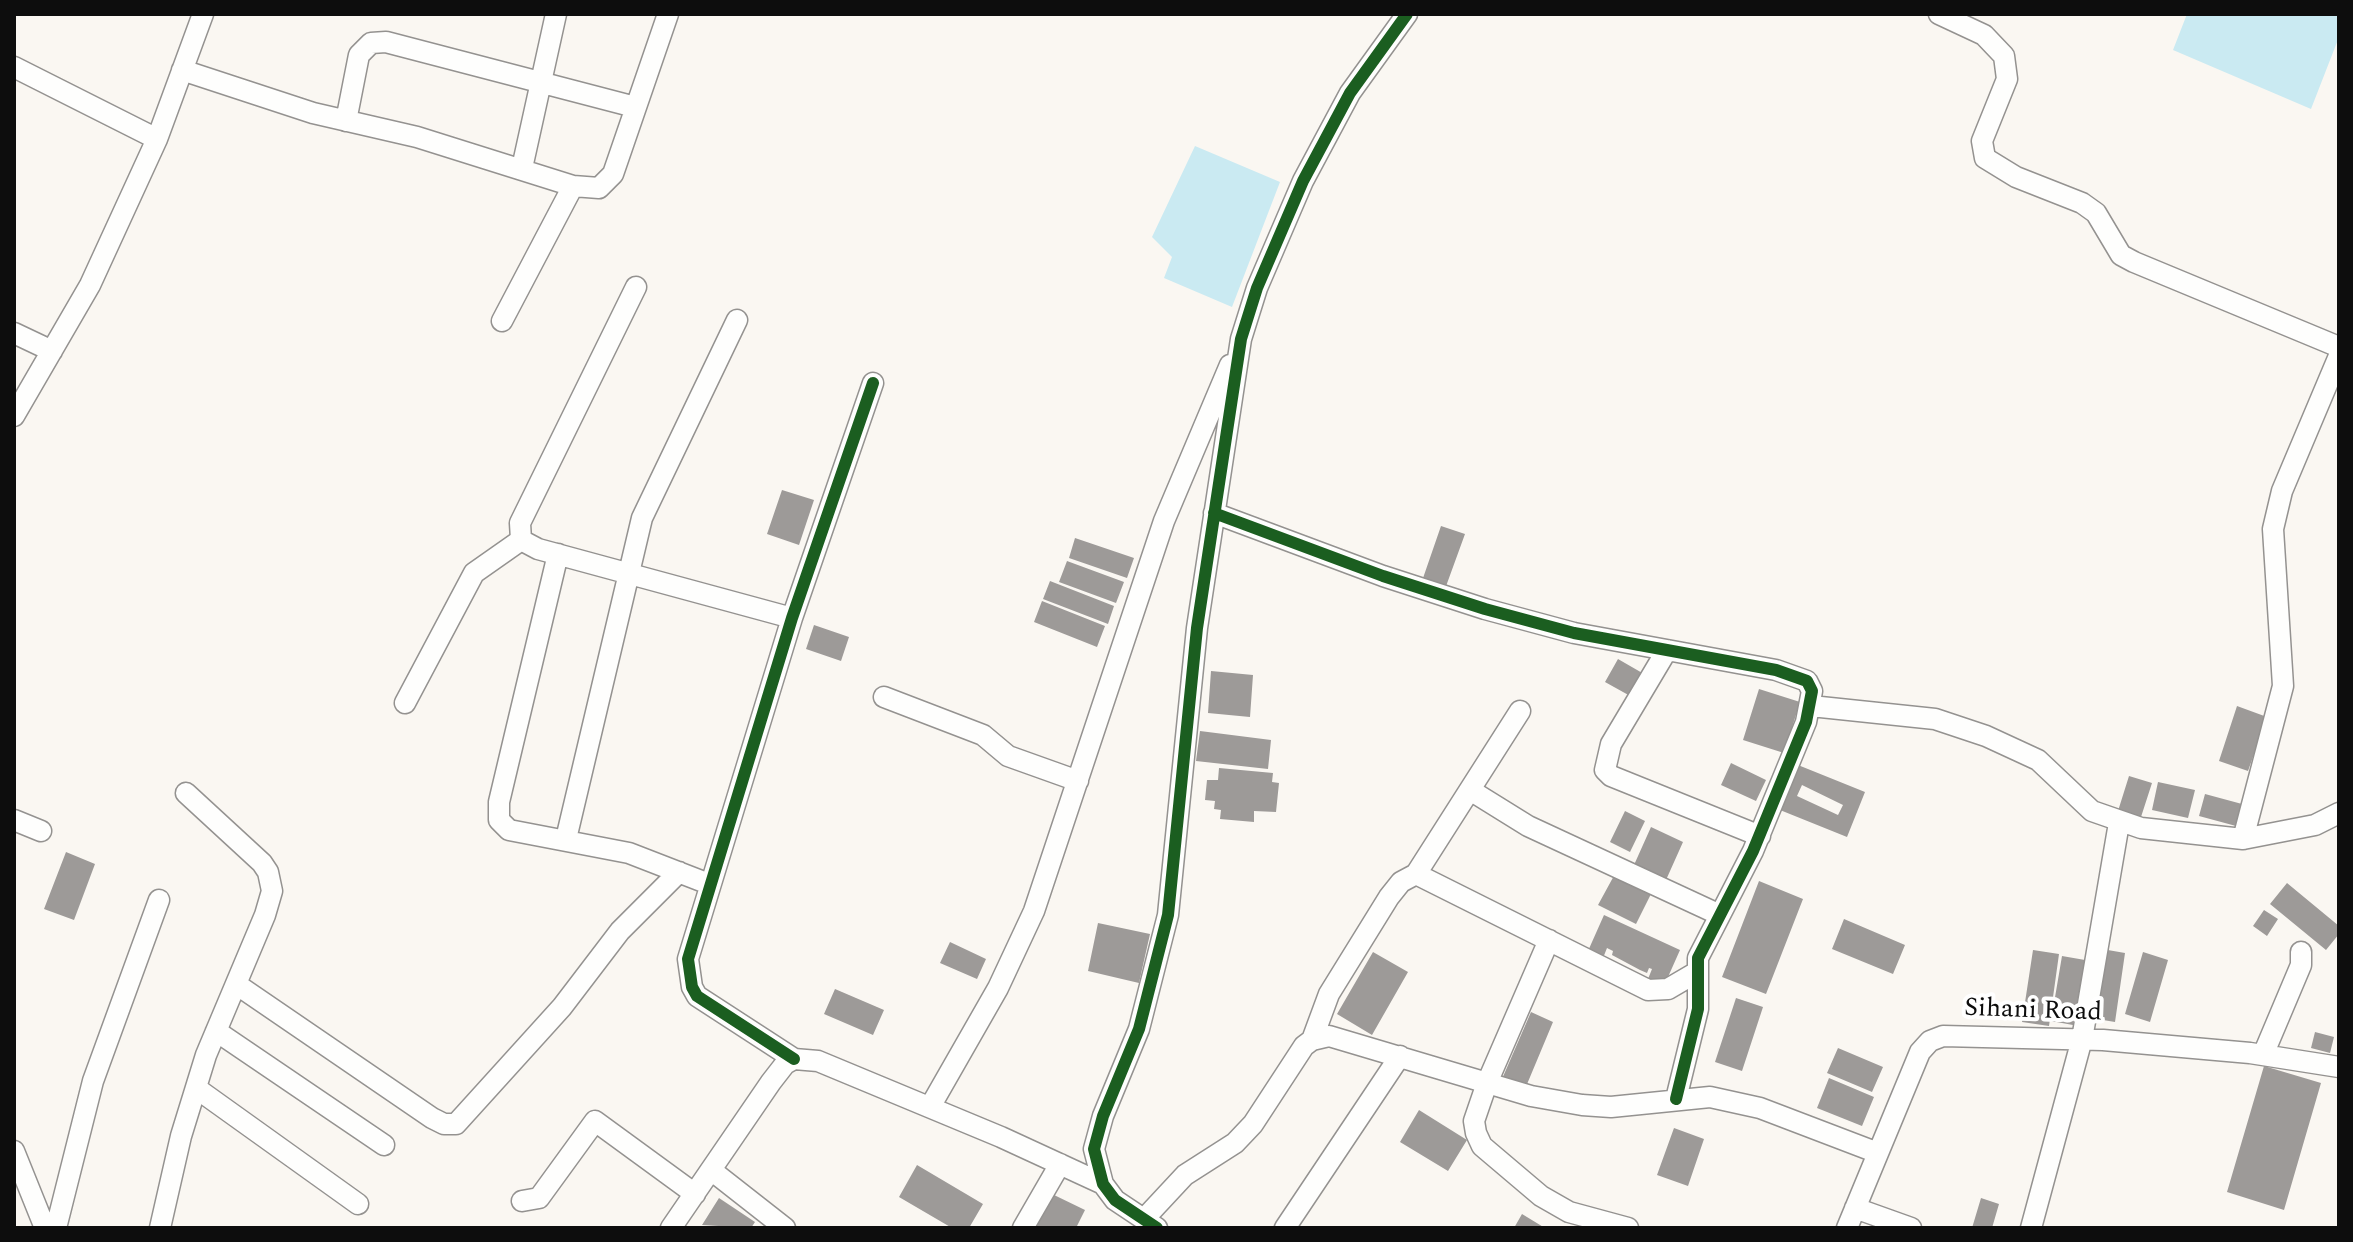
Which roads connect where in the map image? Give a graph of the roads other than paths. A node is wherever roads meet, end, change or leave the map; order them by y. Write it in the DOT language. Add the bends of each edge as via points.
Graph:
graph roads {
  1 [pos="203,14"];
  2 [pos="556,14"];
  3 [pos="668,14"];
  4 [pos="1407,14"];
  5 [pos="1939,14"];
  6 [pos="14,67"];
  7 [pos="182,70"];
  8 [pos="541,80"];
  9 [pos="635,107"];
  10 [pos="346,121"];
  11 [pos="157,139"];
  12 [pos="522,168"];
  13 [pos="573,186"];
  14 [pos="636,287"];
  15 [pos="737,320"];
  16 [pos="502,321"];
  17 [pos="14,333"];
  18 [pos="1241,339"];
  19 [pos="2339,347"];
  20 [pos="52,351"];
  21 [pos="2339,356"];
  22 [pos="873,383"];
  23 [pos="14,416"];
  24 [pos="1214,513"];
  25 [pos="521,540"];
  26 [pos="558,554"];
  27 [pos="628,573"];
  28 [pos="792,618"];
  29 [pos="1667,650"];
  30 [pos="884,697"];
  31 [pos="405,703"];
  32 [pos="1811,706"];
  33 [pos="1520,711"];
  34 [pos="1078,781"];
  35 [pos="1470,790"];
  36 [pos="186,793"];
  37 [pos="2339,813"];
  38 [pos="14,820"];
  39 [pos="2119,823"];
  40 [pos="41,831"];
  41 [pos="1760,836"];
  42 [pos="566,839"];
  43 [pos="2243,839"];
  44 [pos="679,872"];
  45 [pos="1416,874"];
  46 [pos="709,884"];
  47 [pos="159,900"];
  48 [pos="1720,915"];
  49 [pos="1549,940"];
  50 [pos="2301,952"];
  51 [pos="1697,972"];
  52 [pos="236,984"];
  53 [pos="216,1031"];
  54 [pos="2082,1039"];
  55 [pos="1312,1040"];
  56 [pos="2263,1055"];
  57 [pos="1400,1056"];
  58 [pos="794,1059"];
  59 [pos="2339,1067"];
  60 [pos="1487,1083"];
  61 [pos="196,1088"];
  62 [pos="1676,1099"];
  63 [pos="930,1107"];
  64 [pos="384,1145"];
  65 [pos="14,1151"];
  66 [pos="1878,1153"];
  67 [pos="1060,1164"];
  68 [pos="711,1170"];
  69 [pos="1103,1184"];
  70 [pos="695,1194"];
  71 [pos="522,1201"];
  72 [pos="358,1204"];
  73 [pos="1855,1208"];
  74 [pos="1150,1223"];
  75 [pos="1624,1227"];
  76 [pos="45,1228"];
  77 [pos="56,1228"];
  78 [pos="160,1228"];
  79 [pos="671,1228"];
  80 [pos="785,1228"];
  81 [pos="1023,1228"];
  82 [pos="1285,1228"];
  83 [pos="1847,1228"];
  84 [pos="1911,1228"];
  85 [pos="2031,1228"];
  1 -- 7 [label="street"];
  2 -- 8 [label="street"];
  3 -- 9 [label="street"];
  4 -- 18 [label="street" via="1350,93 1303,181"];
  5 -- 19 [label="street" via="1984,35 2004,56 2007,79 1982,141 1985,158 2016,177 2082,203 2096,213 2121,255 2134,262"];
  6 -- 11 [label="street"];
  7 -- 10 [label="street"];
  7 -- 11 [label="street"];
  8 -- 9 [label="street"];
  8 -- 10 [label="street" via="386,42 371,43 359,55"];
  8 -- 12 [label="street"];
  9 -- 13 [label="street" via="608,182 599,188"];
  10 -- 12 [label="street"];
  11 -- 20 [label="street" via="90,285"];
  12 -- 13 [label="street"];
  13 -- 16 [label="street"];
  14 -- 25 [label="street" via="523,516"];
  15 -- 27 [label="street" via="649,499"];
  17 -- 20 [label="street"];
  18 -- 24 [label="street"];
  18 -- 34 [label="street" via="1164,521"];
  20 -- 23 [label="street"];
  21 -- 43 [label="street" via="2282,491 2273,529 2283,686"];
  22 -- 28 [label="street"];
  24 -- 29 [label="street" via="1485,609"];
  24 -- 69 [label="street" via="1168,915 1139,1029 1094,1149"];
  25 -- 26 [label="street"];
  25 -- 31 [label="street" via="474,573"];
  26 -- 27 [label="street"];
  26 -- 42 [label="street" via="497,814 509,830"];
  27 -- 28 [label="street"];
  27 -- 42 [label="street"];
  28 -- 46 [label="street"];
  29 -- 32 [label="street" via="1796,675 1812,691"];
  29 -- 41 [label="street" via="1611,744 1605,770"];
  30 -- 34 [label="street" via="983,735 1008,756"];
  32 -- 39 [label="street" via="1935,719 1986,736 2038,760 2092,811"];
  32 -- 41 [label="street"];
  33 -- 35 [label="street"];
  34 -- 63 [label="street" via="1017,950"];
  35 -- 45 [label="street"];
  35 -- 48 [label="street" via="1528,826"];
  36 -- 52 [label="street" via="262,863 271,883 265,915"];
  37 -- 43 [label="street" via="2315,825"];
  38 -- 40 [label="street"];
  39 -- 43 [label="street"];
  39 -- 54 [label="street"];
  41 -- 48 [label="street"];
  42 -- 44 [label="street" via="629,853"];
  44 -- 46 [label="street"];
  44 -- 52 [label="street" via="620,931 562,1007 456,1124 432,1118"];
  45 -- 49 [label="street"];
  45 -- 55 [label="street" via="1389,897 1329,994"];
  46 -- 58 [label="street" via="688,959 692,987 706,1004"];
  47 -- 77 [label="street" via="93,1081"];
  48 -- 51 [label="street" via="1698,958"];
  49 -- 51 [label="street" via="1648,990 1668,989"];
  49 -- 60 [label="street"];
  50 -- 56 [label="street" via="2301,965"];
  51 -- 62 [label="street" via="1698,1009"];
  52 -- 53 [label="street"];
  53 -- 61 [label="street"];
  53 -- 64 [label="street"];
  54 -- 56 [label="street, Sihani Road"];
  54 -- 66 [label="street, Sihani Road" via="1958,1034 1930,1041 1920,1052"];
  54 -- 85 [label="street"];
  55 -- 57 [label="street" via="1338,1036"];
  55 -- 74 [label="street" via="1253,1124 1235,1143 1170,1188"];
  56 -- 59 [label="street, Sihani Road"];
  57 -- 60 [label="street"];
  57 -- 82 [label="street"];
  58 -- 63 [label="street" via="818,1061"];
  58 -- 68 [label="street" via="771,1082"];
  60 -- 62 [label="street" via="1582,1105"];
  60 -- 75 [label="street" via="1474,1121 1482,1146 1541,1196 1569,1212"];
  61 -- 72 [label="street"];
  61 -- 78 [label="street"];
  62 -- 66 [label="street" via="1710,1097 1760,1108"];
  63 -- 67 [label="street"];
  65 -- 76 [label="street"];
  66 -- 73 [label="street, Sihani Road"];
  67 -- 69 [label="street"];
  67 -- 81 [label="street"];
  68 -- 70 [label="street"];
  68 -- 80 [label="street"];
  69 -- 74 [label="street" via="1115,1200"];
  70 -- 71 [label="street" via="595,1121 539,1198"];
  70 -- 79 [label="street"];
  73 -- 83 [label="street, Sihani Road"];
  73 -- 84 [label="street"];
}
